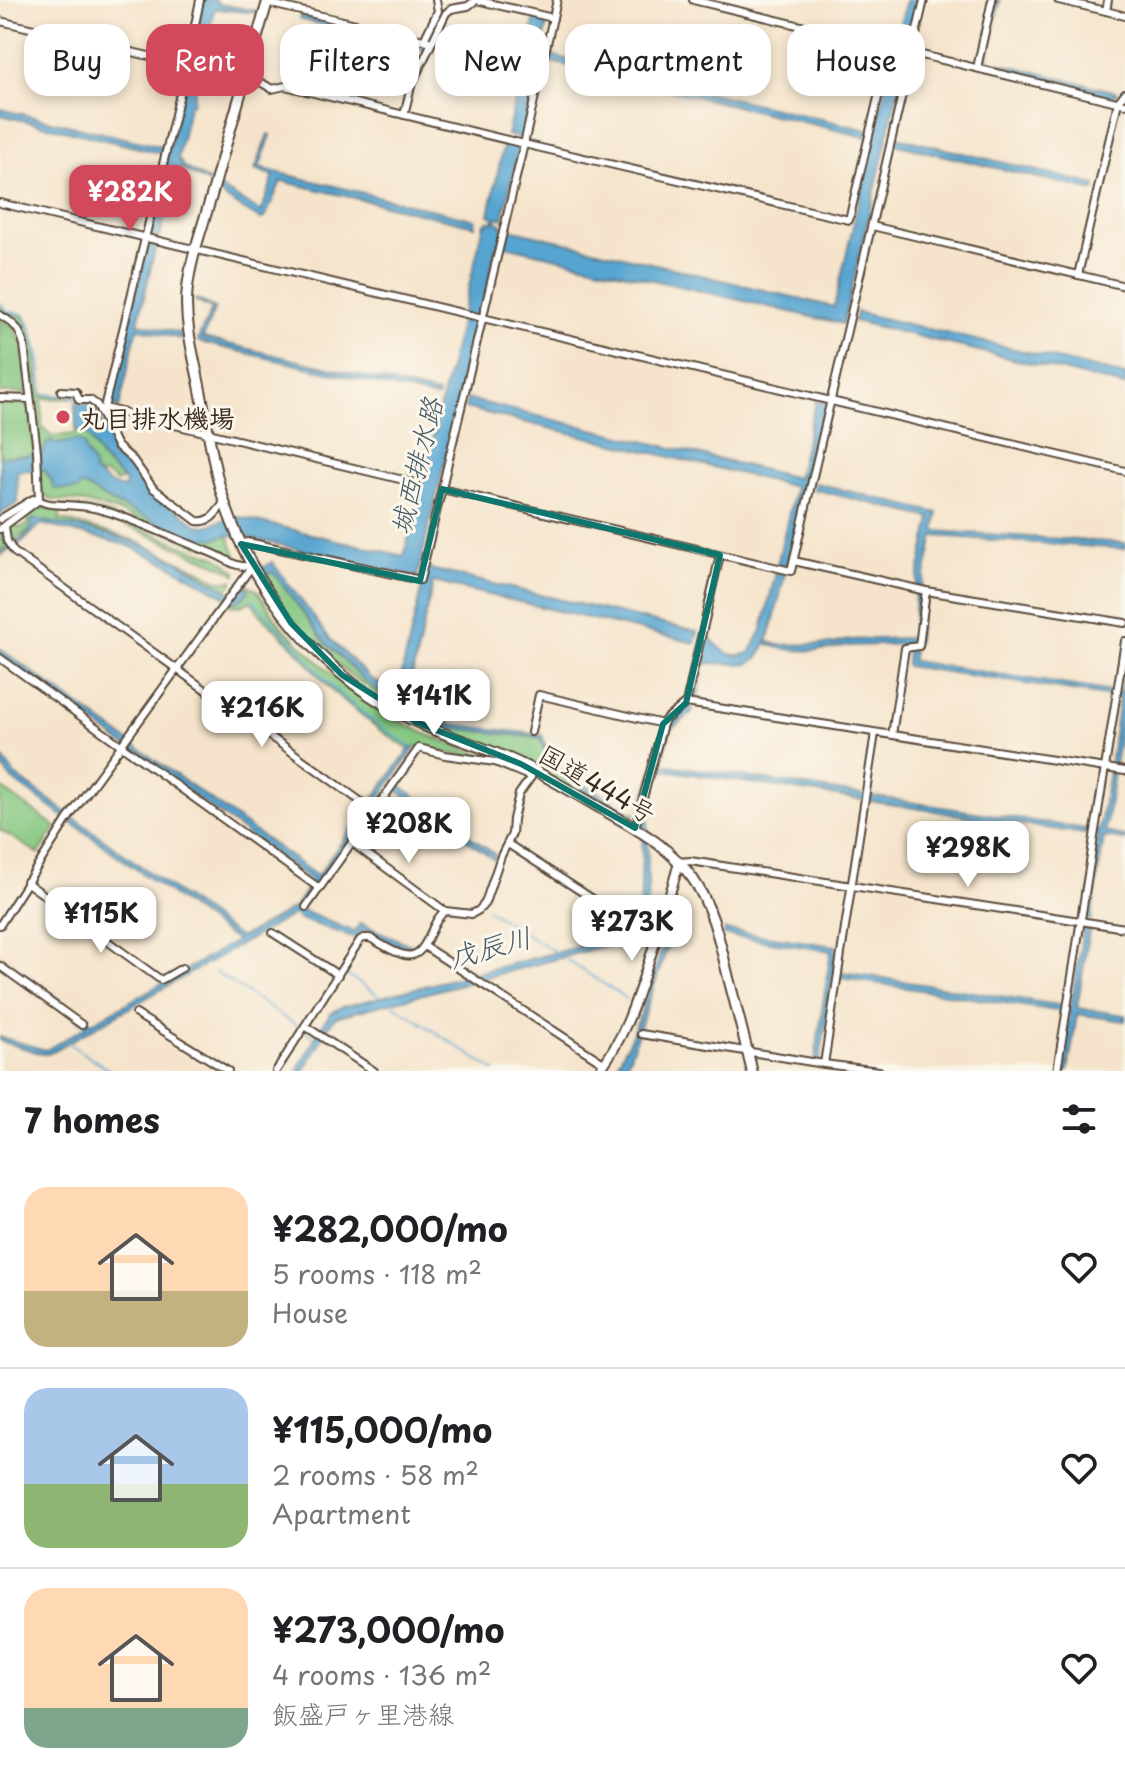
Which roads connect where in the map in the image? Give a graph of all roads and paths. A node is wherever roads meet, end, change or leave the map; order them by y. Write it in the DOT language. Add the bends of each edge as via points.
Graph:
graph roads {
  1 [pos="200,0"];
  2 [pos="436,0"];
  3 [pos="476,0"];
  4 [pos="557,0"];
  5 [pos="693,0"];
  6 [pos="924,0"];
  7 [pos="992,0"];
  8 [pos="1058,0"];
  9 [pos="1108,0"];
  10 [pos="268,2"];
  11 [pos="496,2"];
  12 [pos="1106,11"];
  13 [pos="546,16"];
  14 [pos="1125,16"];
  15 [pos="0,21"];
  16 [pos="195,24"];
  17 [pos="261,24"];
  18 [pos="794,24"];
  19 [pos="918,24"];
  20 [pos="428,41"];
  21 [pos="146,55"];
  22 [pos="925,55"];
  23 [pos="977,68"];
  24 [pos="264,84"];
  25 [pos="1125,93"];
  26 [pos="181,96"];
  27 [pos="240,96"];
  28 [pos="879,96"];
  29 [pos="902,96"];
  30 [pos="1121,103"];
  31 [pos="404,115"];
  32 [pos="517,142"];
  33 [pos="0,203"];
  34 [pos="872,226"];
  35 [pos="151,239"];
  36 [pos="197,249"];
  37 [pos="1078,275"];
  38 [pos="1125,286"];
  39 [pos="0,315"];
  40 [pos="482,317"];
  41 [pos="61,391"];
  42 [pos="0,398"];
  43 [pos="30,399"];
  44 [pos="831,400"];
  45 [pos="108,410"];
  46 [pos="209,434"];
  47 [pos="1125,471"];
  48 [pos="416,483"];
  49 [pos="442,489"];
  50 [pos="39,500"];
  51 [pos="226,506"];
  52 [pos="0,519"];
  53 [pos="2,528"];
  54 [pos="241,542"];
  55 [pos="720,555"];
  56 [pos="794,561"];
  57 [pos="252,566"];
  58 [pos="926,591"];
  59 [pos="1125,623"];
  60 [pos="1125,641"];
  61 [pos="0,658"];
  62 [pos="176,669"];
  63 [pos="686,703"];
  64 [pos="663,724"];
  65 [pos="531,732"];
  66 [pos="875,733"];
  67 [pos="892,735"];
  68 [pos="124,742"];
  69 [pos="1104,768"];
  70 [pos="1125,771"];
  71 [pos="534,775"];
  72 [pos="374,811"];
  73 [pos="635,828"];
  74 [pos="352,843"];
  75 [pos="508,844"];
  76 [pos="679,862"];
  77 [pos="26,882"];
  78 [pos="852,886"];
  79 [pos="319,888"];
  80 [pos="306,907"];
  81 [pos="445,911"];
  82 [pos="1080,921"];
  83 [pos="0,923"];
  84 [pos="1125,928"];
  85 [pos="273,933"];
  86 [pos="656,940"];
  87 [pos="424,946"];
  88 [pos="0,966"];
  89 [pos="182,968"];
  90 [pos="338,975"];
  91 [pos="136,1014"];
  92 [pos="82,1025"];
  93 [pos="303,1028"];
  94 [pos="641,1034"];
  95 [pos="748,1052"];
  96 [pos="824,1064"];
  97 [pos="602,1068"];
  98 [pos="228,1071"];
  99 [pos="276,1071"];
  100 [pos="374,1071"];
  101 [pos="752,1071"];
  102 [pos="879,1071"];
  103 [pos="1057,1071"];
  1 -- 16 [label="street"];
  2 -- 20 [label="street" via="438,11"];
  3 -- 11 [label="street"];
  3 -- 20 [label="street" via="446,13"];
  4 -- 13 [label="street"];
  5 -- 18 [label="street"];
  6 -- 19 [label="street"];
  7 -- 23 [label="street"];
  8 -- 12 [label="street"];
  9 -- 12 [label="street"];
  10 -- 17 [label="highway, 国道444号"];
  10 -- 20 [label="street"];
  11 -- 13 [label="street"];
  12 -- 14 [label="street"];
  13 -- 32 [label="street"];
  15 -- 21 [label="street"];
  20 -- 31 [label="street"];
  22 -- 23 [label="street"];
  23 -- 30 [label="street"];
  24 -- 31 [label="street"];
  25 -- 30 [label="street"];
  26 -- 35 [label="street"];
  27 -- 36 [label="highway, 国道444号"];
  28 -- 32 [label="street" via="849,220"];
  29 -- 34 [label="street"];
  30 -- 37 [label="street"];
  31 -- 32 [label="street"];
  32 -- 40 [label="street" via="506,225"];
  33 -- 35 [label="street"];
  34 -- 37 [label="street"];
  34 -- 44 [label="street"];
  35 -- 36 [label="street"];
  35 -- 45 [label="street"];
  36 -- 40 [label="street"];
  36 -- 46 [label="highway, 国道444号" via="186,303"];
  37 -- 38 [label="street"];
  39 -- 43 [label="street" via="20,332"];
  40 -- 44 [label="street"];
  40 -- 49 [label="street"];
  41 -- 45 [label="street" via="76,392 79,400"];
  42 -- 43 [label="street"];
  43 -- 50 [label="street"];
  44 -- 47 [label="street"];
  44 -- 56 [label="street"];
  45 -- 46 [label="street"];
  45 -- 51 [label="street" via="117,446 153,488 197,521 211,520"];
  46 -- 48 [label="street"];
  46 -- 51 [label="highway, 国道444号"];
  49 -- 54 [label="street" via="420,580"];
  49 -- 55 [label="street"];
  50 -- 52 [label="street"];
  50 -- 53 [label="street"];
  50 -- 57 [label="street" via="110,512 232,564"];
  51 -- 54 [label="highway, 国道444号"];
  53 -- 62 [label="street" via="14,552"];
  54 -- 57 [label="highway, 国道444号"];
  55 -- 56 [label="street" via="791,571"];
  55 -- 63 [label="street"];
  56 -- 58 [label="street"];
  57 -- 62 [label="street"];
  57 -- 71 [label="highway, 国道444号" via="291,623 342,675 416,722 508,758"];
  58 -- 59 [label="street"];
  58 -- 67 [label="street" via="919,646 905,648"];
  60 -- 69 [label="street"];
  61 -- 68 [label="street"];
  62 -- 68 [label="street"];
  62 -- 72 [label="street"];
  63 -- 64 [label="street"];
  63 -- 66 [label="street"];
  64 -- 65 [label="street" via="539,695"];
  64 -- 73 [label="street"];
  66 -- 67 [label="street"];
  66 -- 78 [label="street"];
  67 -- 69 [label="street"];
  68 -- 77 [label="street"];
  68 -- 79 [label="street"];
  69 -- 70 [label="street"];
  69 -- 82 [label="street"];
  71 -- 72 [label="street" via="419,748"];
  71 -- 73 [label="highway, 国道444号"];
  71 -- 75 [label="street" via="519,794"];
  72 -- 74 [label="street"];
  73 -- 76 [label="highway, 国道444号"];
  74 -- 79 [label="street"];
  74 -- 81 [label="street"];
  75 -- 81 [label="street" via="479,910"];
  75 -- 86 [label="street"];
  76 -- 78 [label="street"];
  76 -- 86 [label="main road"];
  76 -- 95 [label="highway, 国道444号" via="715,924"];
  77 -- 83 [label="street"];
  77 -- 89 [label="street" via="161,980"];
  78 -- 82 [label="street"];
  78 -- 96 [label="street"];
  79 -- 80 [label="street"];
  81 -- 87 [label="street"];
  82 -- 84 [label="street"];
  82 -- 103 [label="street"];
  85 -- 90 [label="street"];
  86 -- 97 [label="main road" via="620,1042"];
  87 -- 90 [label="street" via="404,955 364,938"];
  87 -- 97 [label="street"];
  88 -- 92 [label="street"];
  90 -- 93 [label="street"];
  91 -- 98 [label="street"];
  93 -- 99 [label="street"];
  93 -- 100 [label="street"];
  94 -- 95 [label="street"];
  95 -- 96 [label="street"];
  95 -- 101 [label="highway, 国道444号"];
  96 -- 102 [label="street"];
}
